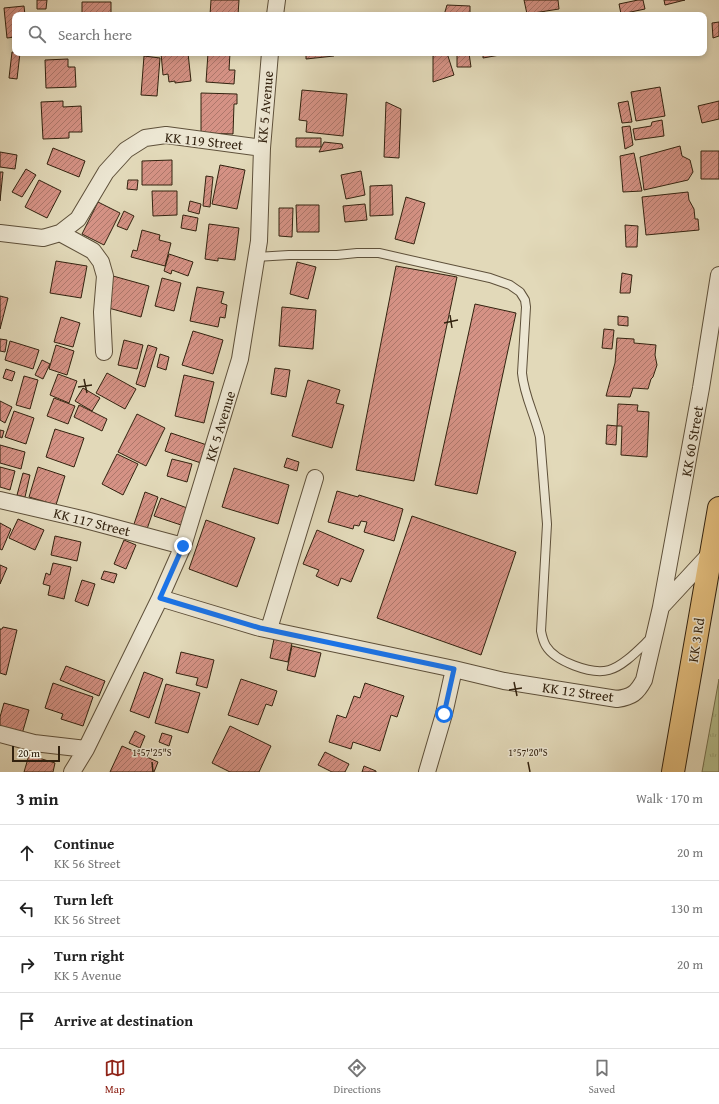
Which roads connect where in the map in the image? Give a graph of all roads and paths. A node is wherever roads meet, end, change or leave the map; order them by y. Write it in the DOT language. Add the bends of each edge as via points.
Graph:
graph roads {
  1 [pos="277,0"];
  2 [pos="275,12"];
  3 [pos="270,56"];
  4 [pos="262,148"];
  5 [pos="60,233"];
  6 [pos="0,234"];
  7 [pos="256,257"];
  8 [pos="719,275"];
  9 [pos="104,352"];
  10 [pos="315,478"];
  11 [pos="0,500"];
  12 [pos="719,508"];
  13 [pos="183,546"];
  14 [pos="710,554"];
  15 [pos="160,598"];
  16 [pos="661,607"];
  17 [pos="269,629"];
  18 [pos="654,635"];
  19 [pos="454,669"];
  20 [pos="0,734"];
  21 [pos="86,749"];
  22 [pos="72,772"];
  23 [pos="427,772"];
  24 [pos="673,772"];
  1 -- 2 [label="street"];
  3 -- 4 [label="street, KK 5 Avenue"];
  4 -- 5 [label="street, KK 119 Street" via="166,135 145,138 126,150 106,172 78,219"];
  4 -- 7 [label="street, KK 5 Avenue" via="259,241"];
  5 -- 6 [label="street, KK 119 Street" via="42,238"];
  5 -- 9 [label="street" via="93,251 101,262 105,276 102,312"];
  7 -- 13 [label="street, KK 5 Avenue" via="240,359"];
  7 -- 18 [label="lane" via="379,253 490,278 520,292 526,307 522,383 540,437 547,524 541,631 546,646 562,660 578,667 594,671 609,670 622,664"];
  8 -- 16 [label="street, KK 60 Street"];
  10 -- 17 [label="street"];
  11 -- 13 [label="street, KK 117 Street"];
  12 -- 14 [label="highway, KK 3 Rd"];
  13 -- 15 [label="street, KK 5 Avenue"];
  14 -- 16 [label="street, KK 12 Street"];
  14 -- 24 [label="highway, KK 3 Rd"];
  15 -- 17 [label="street"];
  15 -- 21 [label="street, KK 5 Avenue"];
  16 -- 18 [label="street, KK 12 Street"];
  17 -- 19 [label="street"];
  18 -- 19 [label="street, KK 12 Street" via="644,680 639,690 628,698 617,699 504,681"];
  19 -- 23 [label="street"];
  20 -- 21 [label="street" via="34,743"];
  21 -- 22 [label="street, KK 5 Avenue"];
}
